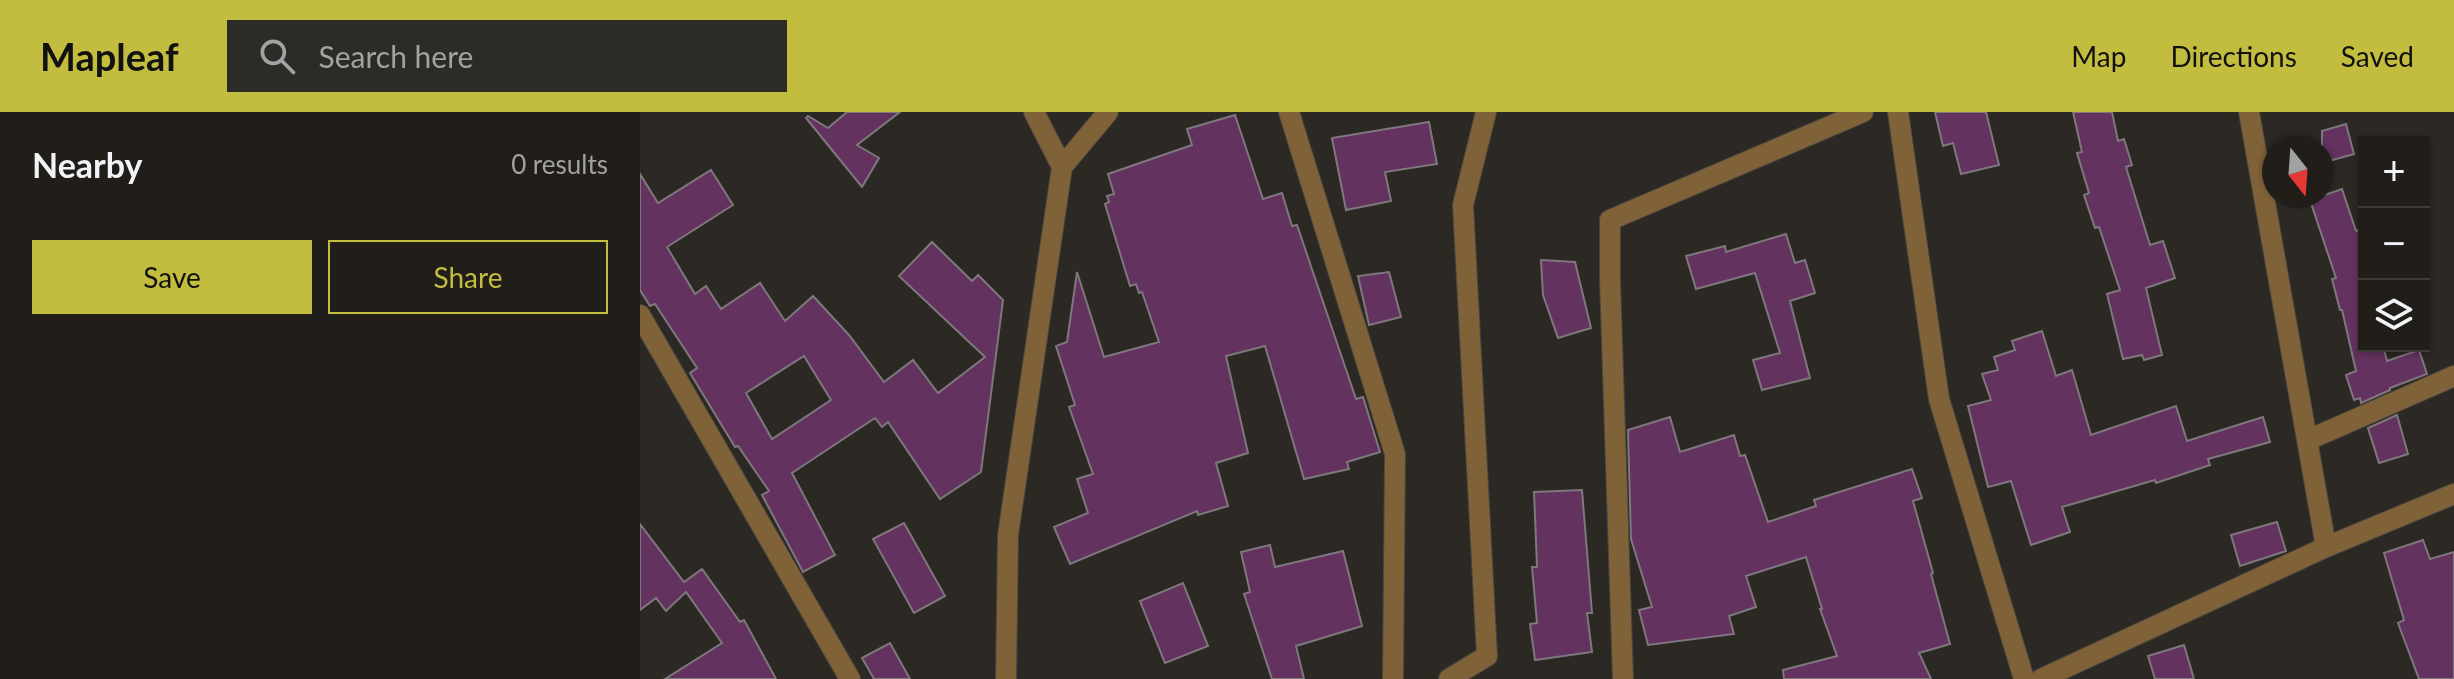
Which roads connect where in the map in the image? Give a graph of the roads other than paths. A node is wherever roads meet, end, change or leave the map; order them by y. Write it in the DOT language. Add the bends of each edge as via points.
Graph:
graph roads {
  1 [pos="1034,112"];
  2 [pos="1108,112"];
  3 [pos="1289,112"];
  4 [pos="1486,112"];
  5 [pos="1863,112"];
  6 [pos="1898,112"];
  7 [pos="2249,112"];
  8 [pos="1062,167"];
  9 [pos="640,315"];
  10 [pos="2454,376"];
  11 [pos="2308,440"];
  12 [pos="2454,494"];
  13 [pos="2326,547"];
  14 [pos="850,679"];
  15 [pos="1006,679"];
  16 [pos="1393,679"];
  17 [pos="1449,679"];
  18 [pos="1623,679"];
  19 [pos="2024,679"];
  20 [pos="2041,679"];
  1 -- 8 [label="street"];
  2 -- 8 [label="street"];
  3 -- 16 [label="street" via="1395,454"];
  4 -- 17 [label="street" via="1463,205 1487,656"];
  5 -- 18 [label="street" via="1610,220"];
  6 -- 19 [label="street" via="1939,399"];
  7 -- 11 [label="street"];
  8 -- 15 [label="street" via="1008,535"];
  9 -- 14 [label="street"];
  10 -- 11 [label="street"];
  11 -- 13 [label="street"];
  12 -- 13 [label="street"];
  13 -- 20 [label="street"];
}
